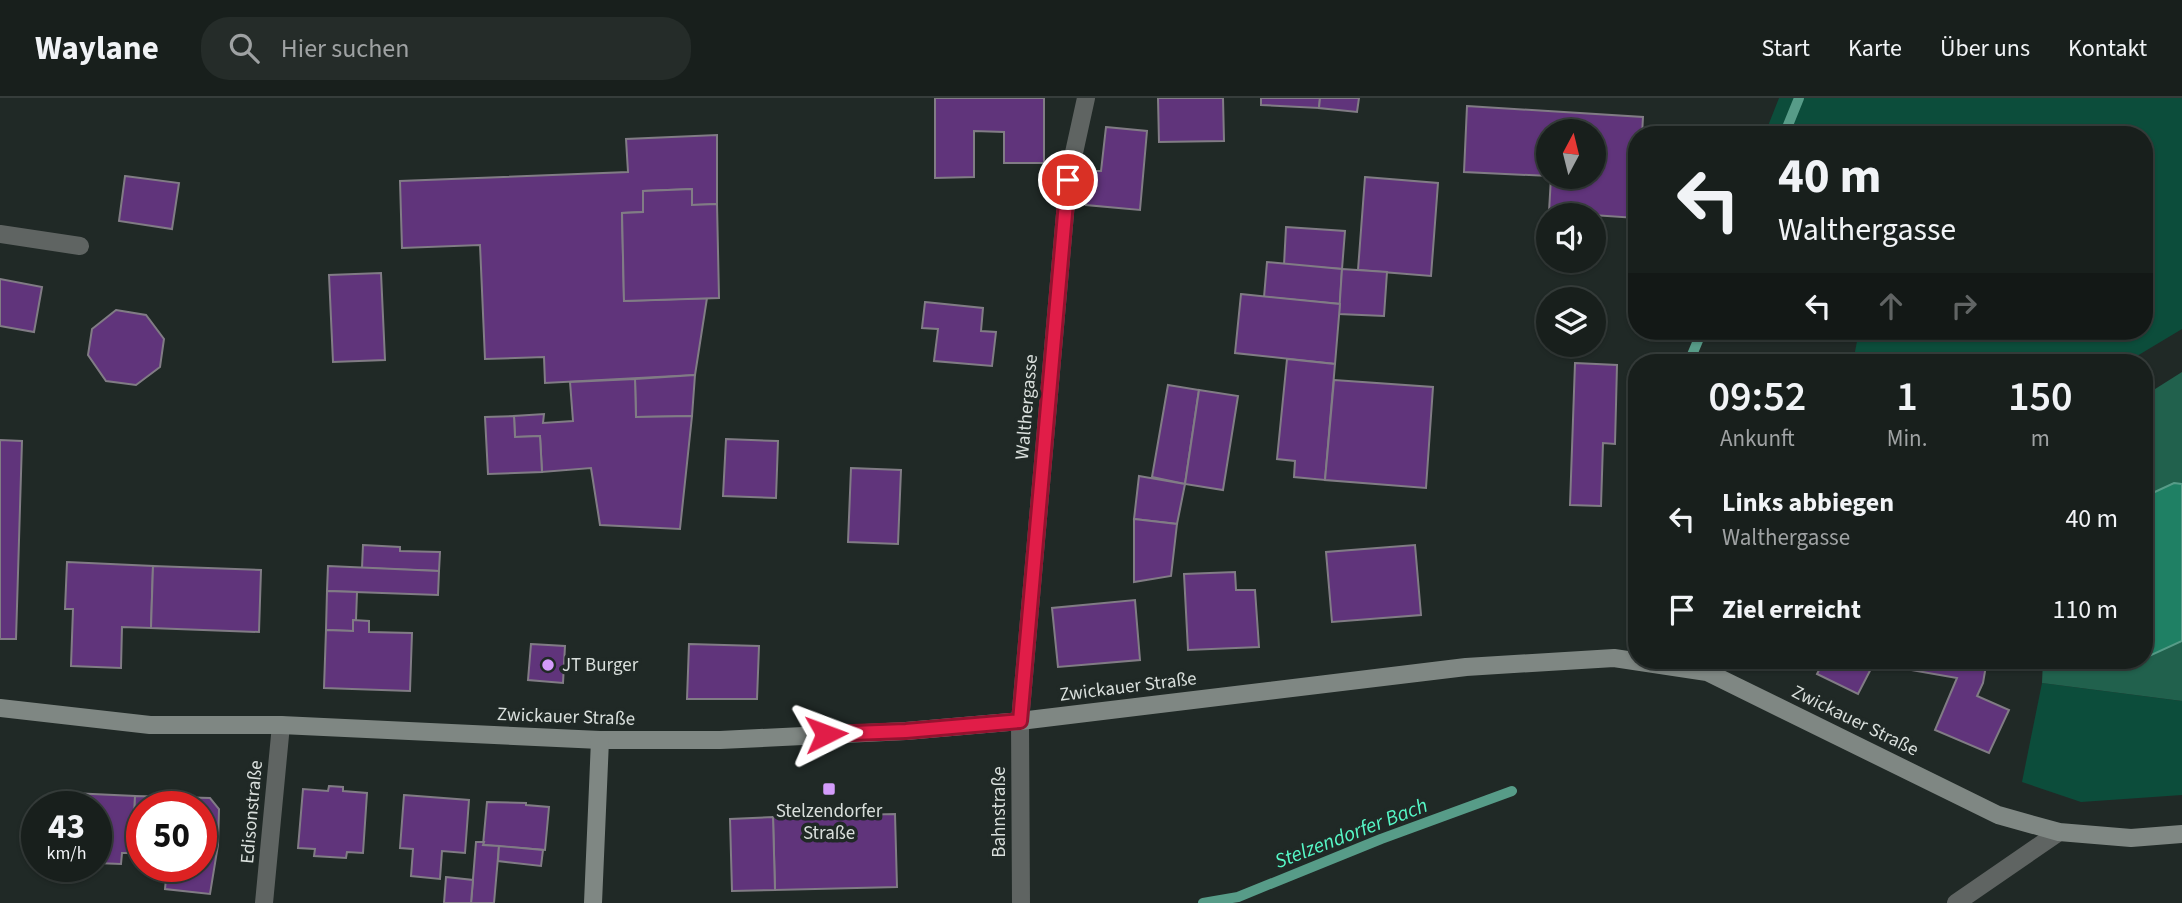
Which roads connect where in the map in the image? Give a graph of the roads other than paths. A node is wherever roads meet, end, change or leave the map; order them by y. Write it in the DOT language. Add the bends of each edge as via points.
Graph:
graph roads {
  1 [pos="1086,98"];
  2 [pos="0,234"];
  3 [pos="80,246"];
  4 [pos="1628,660"];
  5 [pos="1682,669"];
  6 [pos="0,708"];
  7 [pos="1020,721"];
  8 [pos="281,725"];
  9 [pos="600,740"];
  10 [pos="2059,832"];
  11 [pos="2182,834"];
  12 [pos="264,903"];
  13 [pos="593,903"];
  14 [pos="1021,903"];
  15 [pos="1955,903"];
  1 -- 7 [label="street, Walthergasse" via="1068,180"];
  2 -- 3 [label="street"];
  4 -- 7 [label="main road, Zwickauer Straße" via="1466,667"];
  5 -- 10 [label="main road, Zwickauer Straße" via="1707,673 1998,815"];
  6 -- 8 [label="main road, Zwickauer Straße" via="150,725"];
  7 -- 9 [label="main road, Zwickauer Straße" via="733,739"];
  7 -- 14 [label="street, Bahnstraße"];
  8 -- 9 [label="main road, Zwickauer Straße"];
  8 -- 12 [label="street, Edisonstraße"];
  9 -- 13 [label="main road"];
  10 -- 11 [label="main road, Zwickauer Straße" via="2131,838"];
  10 -- 15 [label="street"];
}
